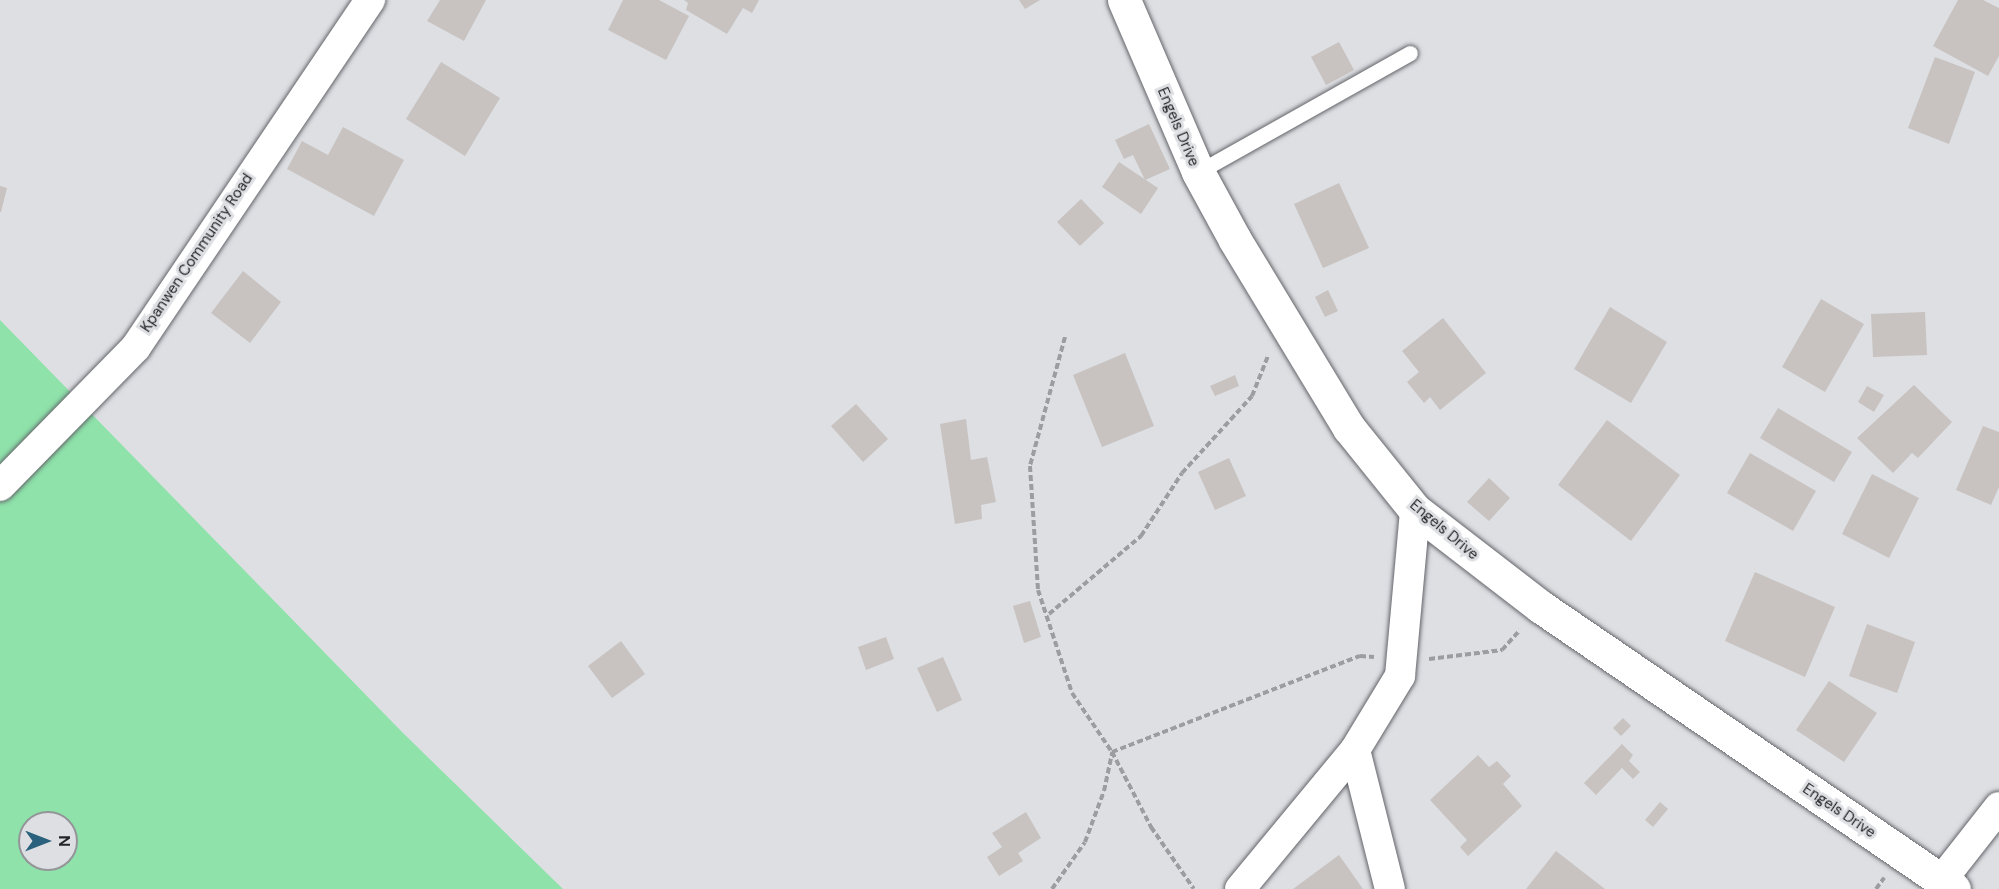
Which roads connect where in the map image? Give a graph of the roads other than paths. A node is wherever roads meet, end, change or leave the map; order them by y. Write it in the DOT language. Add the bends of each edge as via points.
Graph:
graph roads {
  1 [pos="370,0"];
  2 [pos="1124,0"];
  3 [pos="1410,53"];
  4 [pos="1198,172"];
  5 [pos="0,486"];
  6 [pos="1415,510"];
  7 [pos="1355,750"];
  8 [pos="1999,807"];
  9 [pos="1948,885"];
  10 [pos="1240,889"];
  11 [pos="1390,889"];
  1 -- 5 [label="street, Kpanwen Community Road" via="136,346"];
  2 -- 4 [label="street, Engels Drive"];
  3 -- 4 [label="lane"];
  4 -- 6 [label="street, Engels Drive" via="1349,428"];
  6 -- 7 [label="street" via="1400,676"];
  6 -- 9 [label="street, Engels Drive" via="1540,607"];
  7 -- 10 [label="street"];
  7 -- 11 [label="street"];
  8 -- 9 [label="street"];
}
